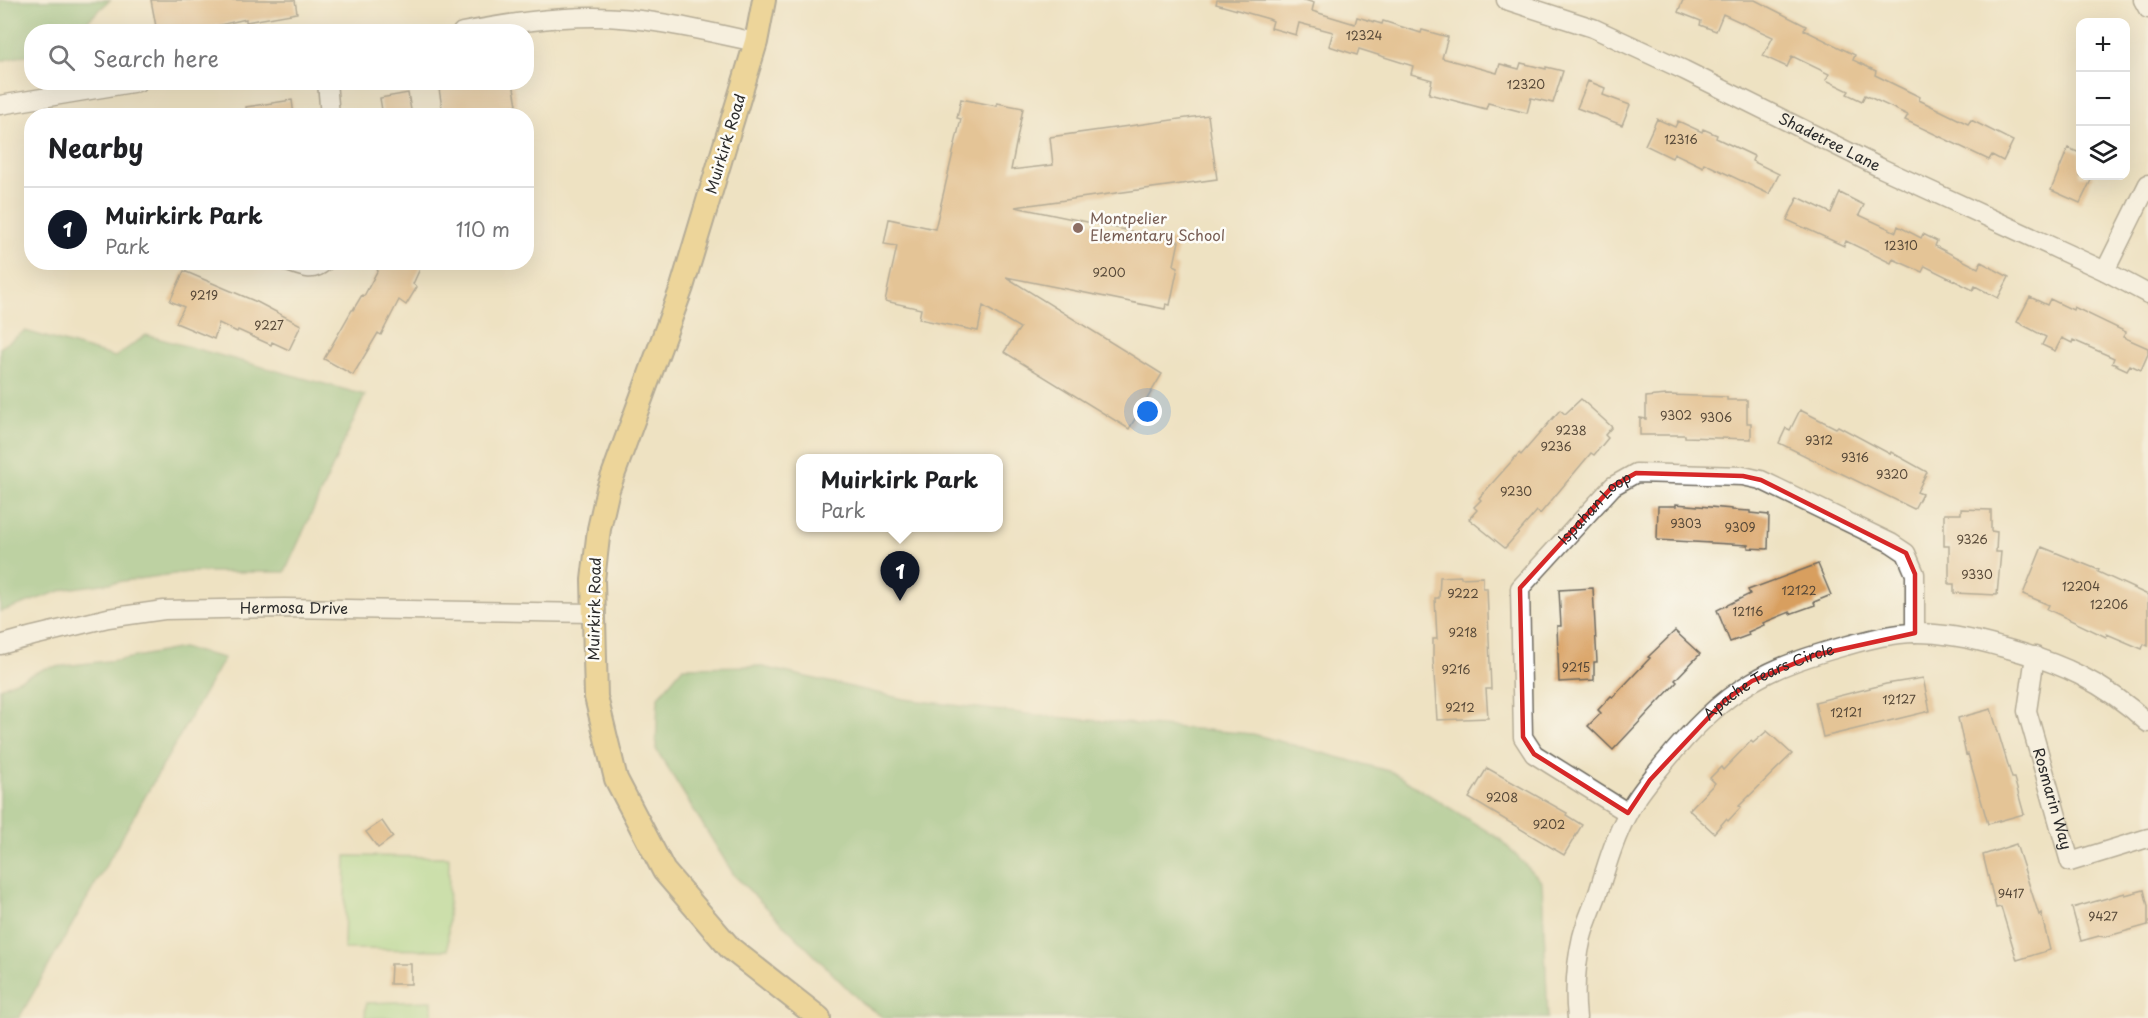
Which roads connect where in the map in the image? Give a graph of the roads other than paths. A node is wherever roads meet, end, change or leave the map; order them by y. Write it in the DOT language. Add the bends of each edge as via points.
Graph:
graph roads {
  1 [pos="764,0"];
  2 [pos="1506,0"];
  3 [pos="2143,0"];
  4 [pos="2148,9"];
  5 [pos="509,24"];
  6 [pos="756,42"];
  7 [pos="90,90"];
  8 [pos="328,90"];
  9 [pos="0,105"];
  10 [pos="329,108"];
  11 [pos="2148,184"];
  12 [pos="2105,271"];
  13 [pos="2148,294"];
  14 [pos="592,613"];
  15 [pos="1915,633"];
  16 [pos="0,645"];
  17 [pos="2035,656"];
  18 [pos="2148,723"];
  19 [pos="1628,813"];
  20 [pos="2148,838"];
  21 [pos="819,1018"];
  22 [pos="1576,1018"];
  1 -- 6 [label="main road, Muirkirk Road"];
  2 -- 12 [label="street, Shadetree Lane" via="1593,28"];
  3 -- 4 [label="street"];
  5 -- 6 [label="street" via="595,17 667,24"];
  6 -- 14 [label="main road, Muirkirk Road" via="682,287 608,489 595,557"];
  7 -- 9 [label="street"];
  8 -- 10 [label="street"];
  11 -- 12 [label="street"];
  12 -- 13 [label="street, Shadetree Lane"];
  14 -- 16 [label="street, Hermosa Drive" via="164,610 108,618"];
  14 -- 21 [label="main road, Muirkirk Road" via="596,697 616,779 664,871 730,948"];
  15 -- 17 [label="street, Apache Tears Circle" via="1949,635"];
  15 -- 19 [label="street, Apache Tears Circle" via="1891,635 1815,655 1752,681 1724,701 1676,749"];
  15 -- 19 [label="street, Ispahan Loop" via="1915,574 1906,553 1891,543 1761,480 1743,476 1636,473 1613,486 1520,588 1523,737 1534,754"];
  17 -- 18 [label="street, Apache Tears Circle" via="2087,678 2125,702"];
  17 -- 20 [label="street, Rosmarin Way" via="2027,711 2070,862"];
  19 -- 22 [label="street, Apache Tears Circle" via="1582,935"];
}
